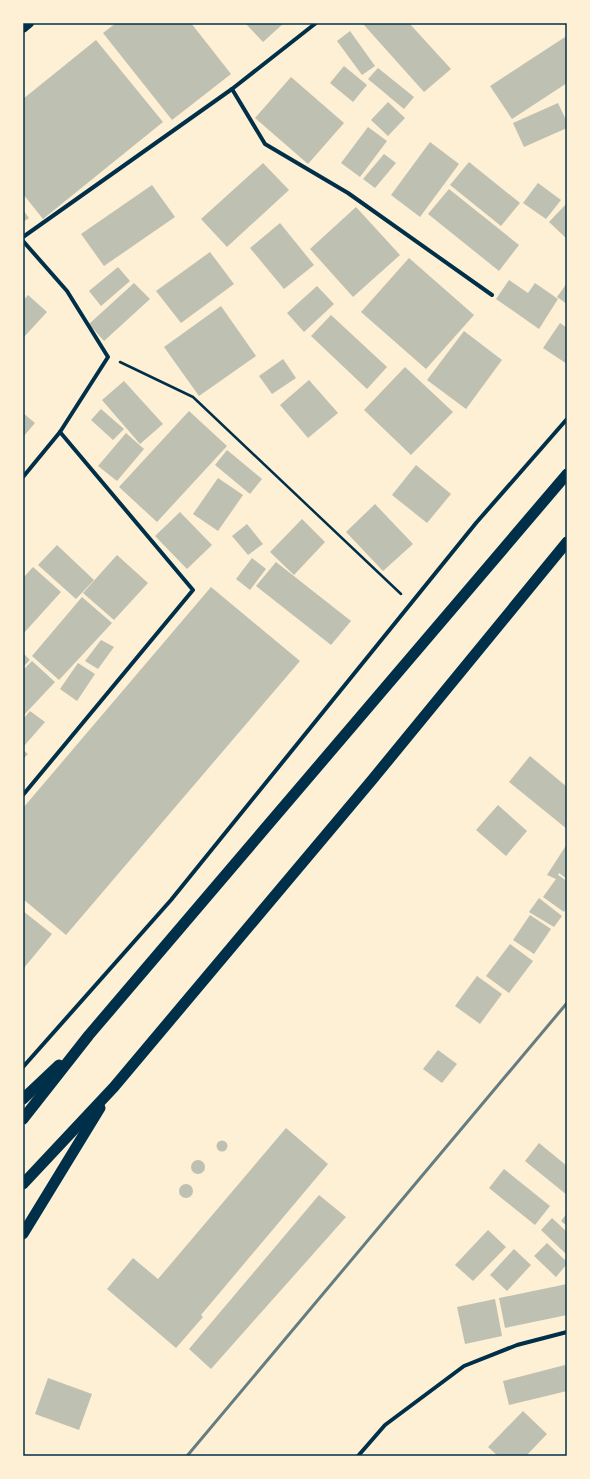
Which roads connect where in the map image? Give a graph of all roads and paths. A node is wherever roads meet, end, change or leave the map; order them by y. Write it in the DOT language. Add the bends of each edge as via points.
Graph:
graph roads {
  1 [pos="29,23"];
  2 [pos="316,23"];
  3 [pos="23,28"];
  4 [pos="232,89"];
  5 [pos="23,237"];
  6 [pos="23,241"];
  7 [pos="492,295"];
  8 [pos="108,357"];
  9 [pos="567,419"];
  10 [pos="60,432"];
  11 [pos="567,474"];
  12 [pos="23,477"];
  13 [pos="567,542"];
  14 [pos="410,603"];
  15 [pos="23,795"];
  16 [pos="89,1035"];
  17 [pos="23,1067"];
  18 [pos="114,1087"];
  19 [pos="23,1099"];
  20 [pos="23,1119"];
  21 [pos="23,1184"];
  22 [pos="23,1234"];
  23 [pos="567,1332"];
  24 [pos="358,1456"];
  1 -- 3 [label="main road"];
  2 -- 4 [label="street"];
  4 -- 5 [label="street"];
  4 -- 7 [label="street" via="265,144 348,193"];
  6 -- 8 [label="street" via="67,290"];
  8 -- 10 [label="street"];
  8 -- 14 [label="path" via="193,397"];
  9 -- 14 [label="street"];
  10 -- 12 [label="street"];
  10 -- 15 [label="street" via="193,590"];
  11 -- 16 [label="highway"];
  13 -- 18 [label="highway" via="367,786"];
  14 -- 17 [label="street" via="171,900"];
  16 -- 19 [label="highway"];
  16 -- 20 [label="highway"];
  18 -- 21 [label="highway"];
  18 -- 22 [label="highway"];
  23 -- 24 [label="street" via="517,1345 464,1366 384,1425"];
}
